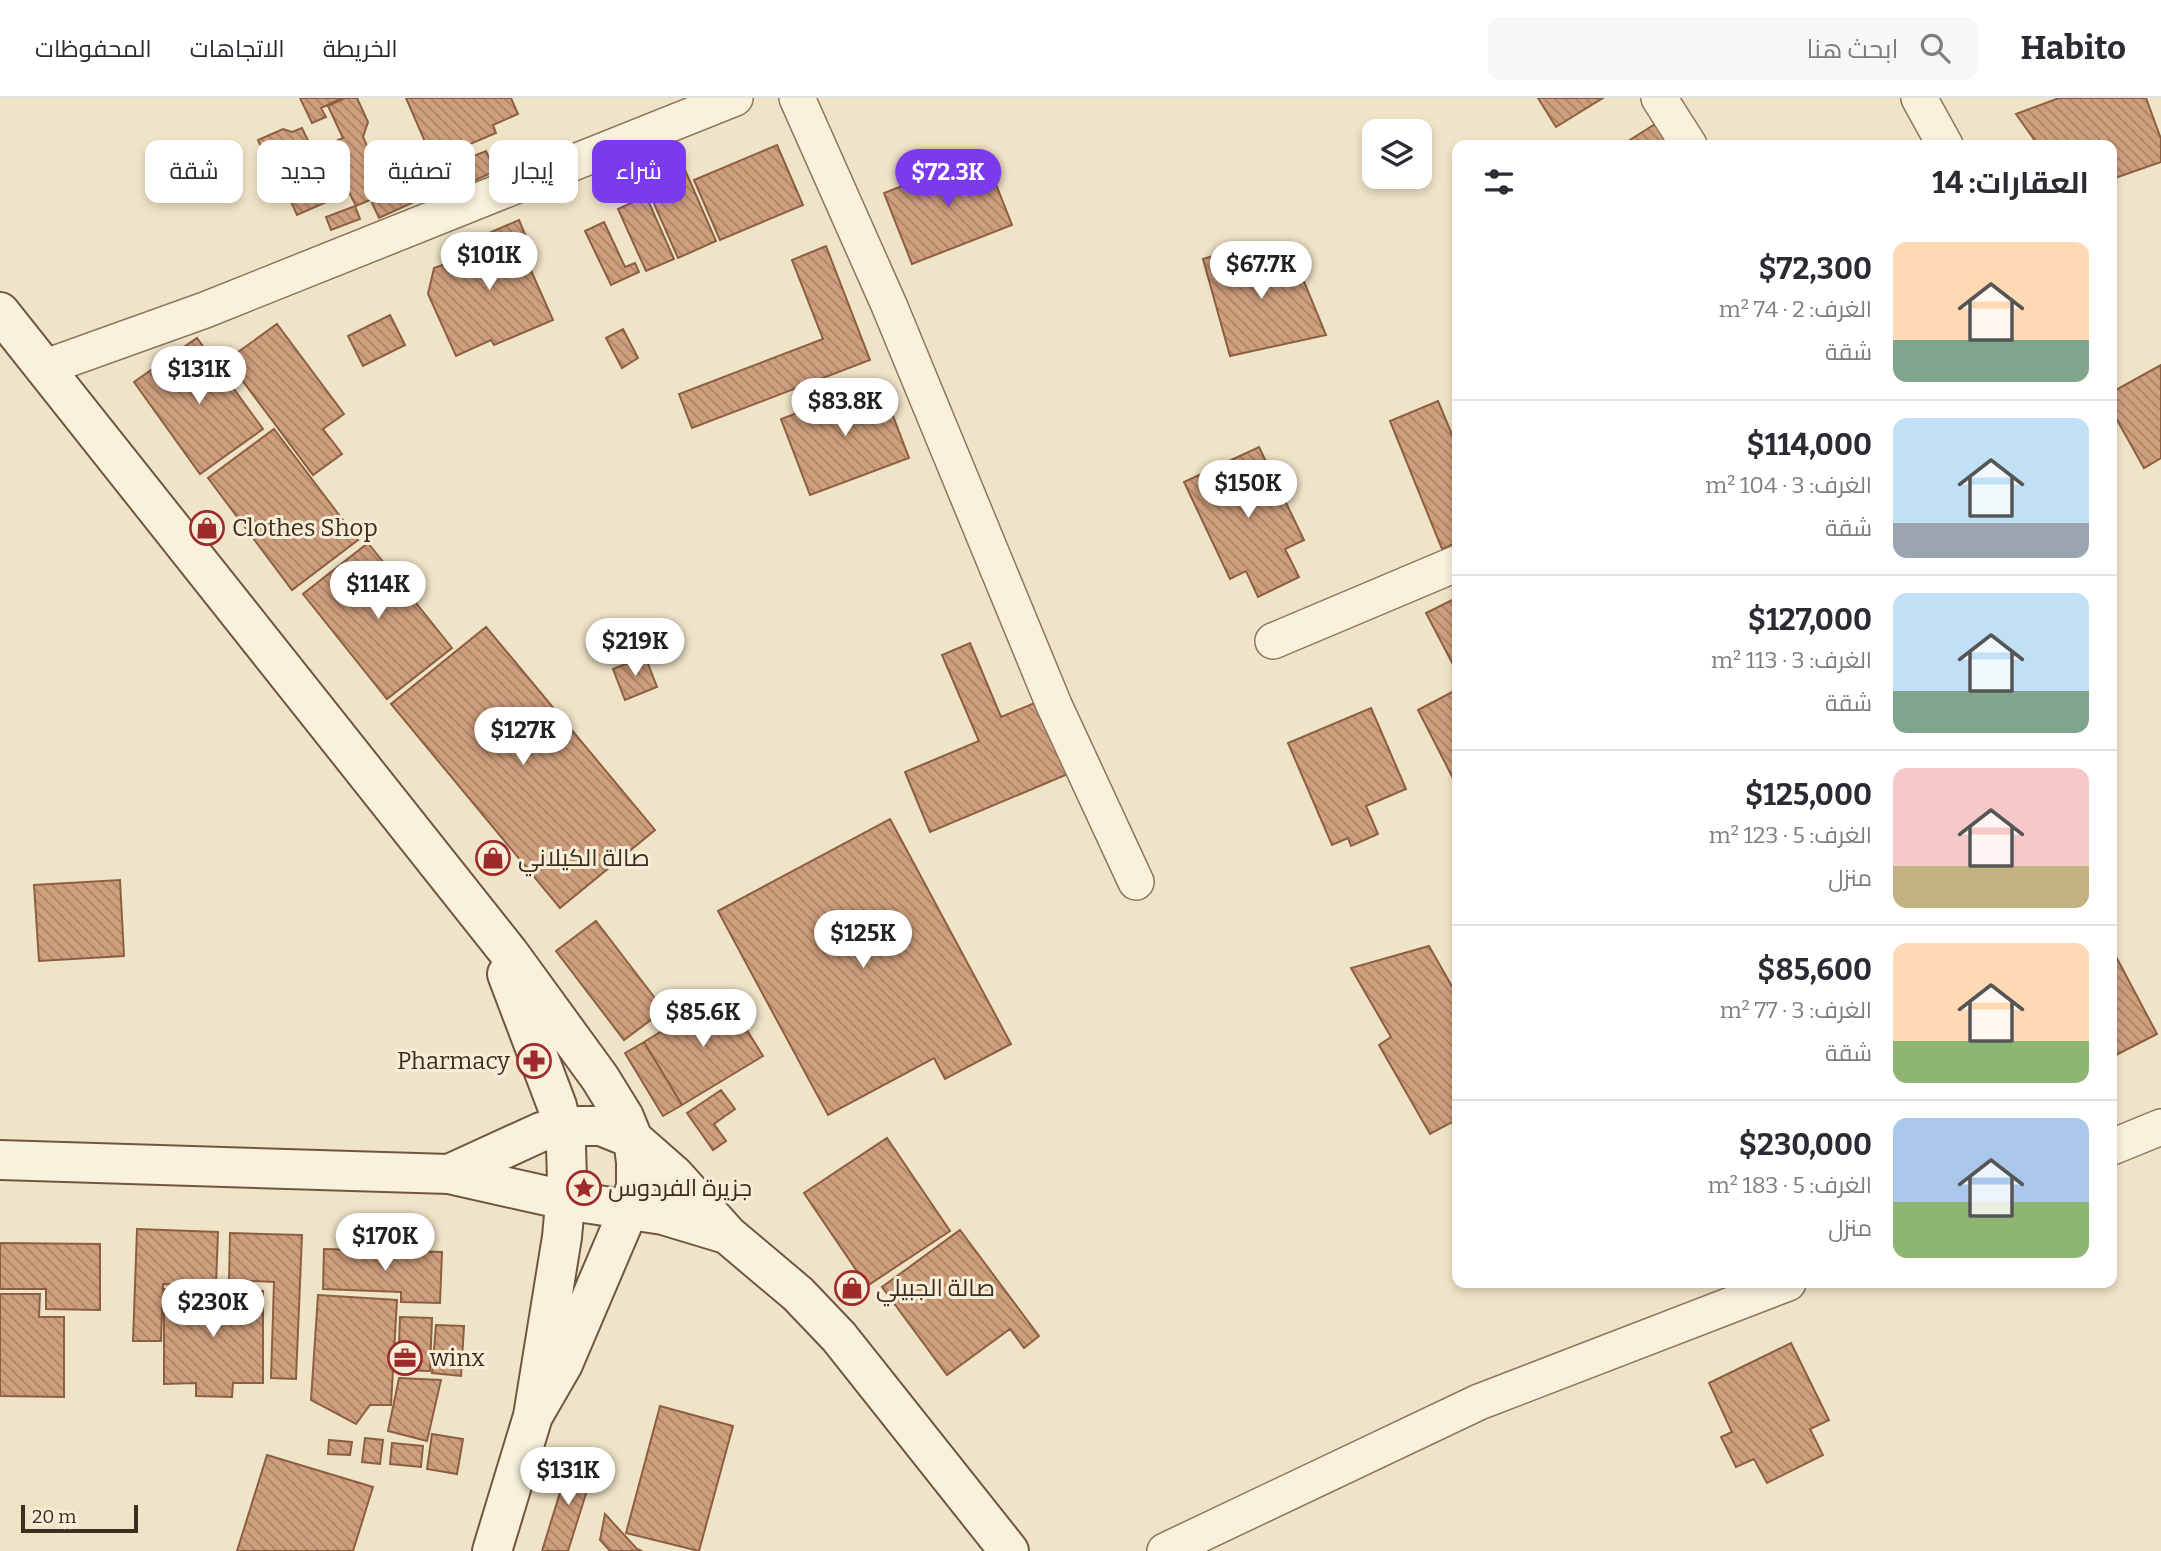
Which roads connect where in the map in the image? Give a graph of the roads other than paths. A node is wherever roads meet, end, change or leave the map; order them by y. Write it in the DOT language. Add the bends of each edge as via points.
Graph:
graph roads {
  1 [pos="735,98"];
  2 [pos="797,98"];
  3 [pos="1659,98"];
  4 [pos="1919,98"];
  5 [pos="1686,140"];
  6 [pos="1942,140"];
  7 [pos="1,314"];
  8 [pos="46,367"];
  9 [pos="1452,566"];
  10 [pos="1273,641"];
  11 [pos="1136,882"];
  12 [pos="482,919"];
  13 [pos="563,1126"];
  14 [pos="2161,1128"];
  15 [pos="632,1139"];
  16 [pos="2117,1145"];
  17 [pos="0,1160"];
  18 [pos="449,1174"];
  19 [pos="565,1200"];
  20 [pos="629,1209"];
  21 [pos="728,1235"];
  22 [pos="1775,1288"];
  23 [pos="533,1416"];
  24 [pos="492,1551"];
  25 [pos="1009,1551"];
  26 [pos="1165,1551"];
  1 -- 8 [label="street" via="205,310"];
  2 -- 11 [label="street" via="889,305 1054,705"];
  3 -- 5 [label="street"];
  4 -- 6 [label="street"];
  7 -- 8 [label="main road"];
  8 -- 12 [label="main road"];
  9 -- 10 [label="street"];
  12 -- 13 [label="main road" via="530,1029"];
  12 -- 15 [label="main road" via="600,1078"];
  13 -- 15 [label="main road" via="601,1126"];
  13 -- 18 [label="main road"];
  13 -- 19 [label="main road"];
  14 -- 16 [label="street"];
  15 -- 20 [label="main road" via="636,1186"];
  15 -- 21 [label="main road" via="674,1175"];
  17 -- 18 [label="main road"];
  18 -- 19 [label="main road"];
  19 -- 20 [label="main road"];
  19 -- 23 [label="main road"];
  20 -- 21 [label="main road"];
  20 -- 23 [label="main road" via="563,1364"];
  21 -- 25 [label="main road" via="798,1294 839,1338"];
  22 -- 26 [label="street" via="1479,1402"];
  23 -- 24 [label="main road"];
}
